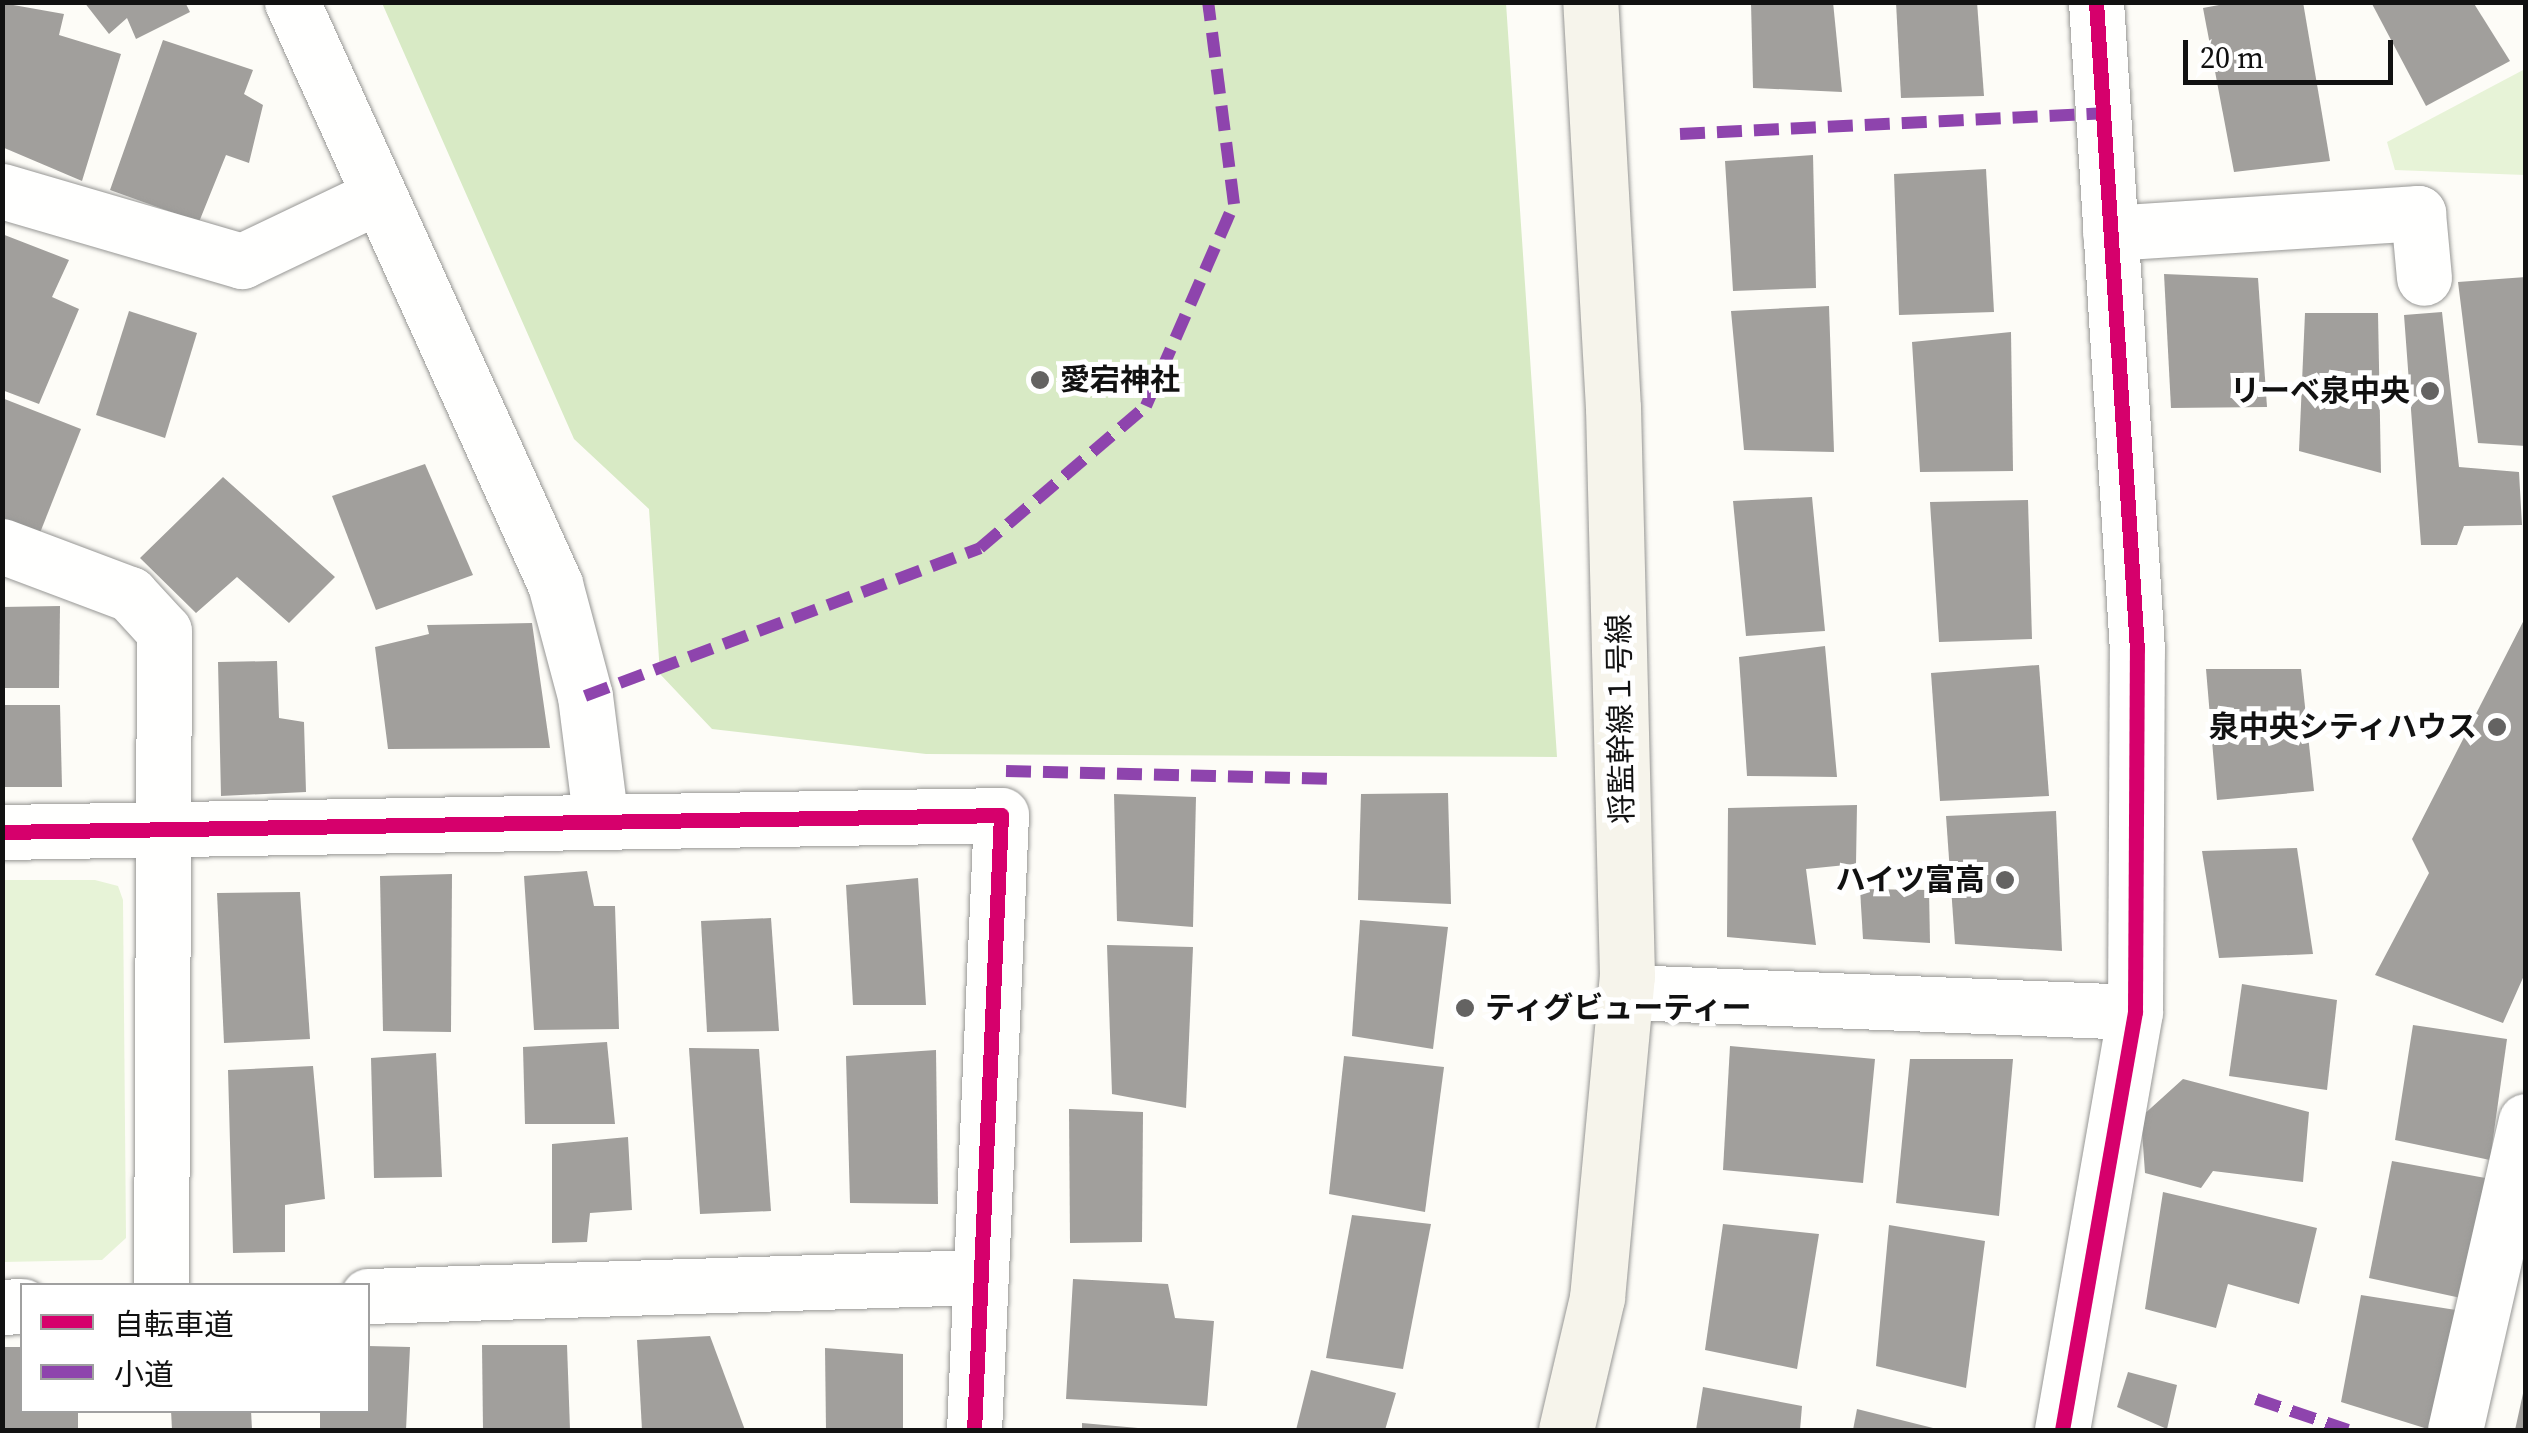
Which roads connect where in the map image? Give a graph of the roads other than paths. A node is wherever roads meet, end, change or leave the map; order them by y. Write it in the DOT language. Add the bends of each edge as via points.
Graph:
graph roads {
  1 [pos="292,2"];
  2 [pos="1590,2"];
  3 [pos="2096,2"];
  4 [pos="2,191"];
  5 [pos="378,196"];
  6 [pos="2110,233"];
  7 [pos="2424,278"];
  8 [pos="2,546"];
  9 [pos="601,822"];
  10 [pos="164,829"];
  11 [pos="2,832"];
  12 [pos="1627,992"];
  13 [pos="2135,1012"];
  14 [pos="2526,1121"];
  15 [pos="981,1278"];
  16 [pos="161,1283"];
  17 [pos="370,1296"];
  18 [pos="974,1430"];
  19 [pos="1566,1430"];
  20 [pos="2062,1430"];
  21 [pos="2455,1430"];
  1 -- 5 [label="street"];
  2 -- 12 [label="street, 将監幹線１号線" via="1613,408"];
  3 -- 6 [label="street"];
  4 -- 5 [label="street" via="242,261"];
  5 -- 9 [label="street" via="555,584 585,696"];
  6 -- 7 [label="street" via="2418,214"];
  6 -- 13 [label="street" via="2137,650"];
  8 -- 10 [label="street" via="130,594 164,631"];
  9 -- 10 [label="street"];
  9 -- 15 [label="street" via="1001,815"];
  10 -- 11 [label="street"];
  10 -- 16 [label="street"];
  12 -- 13 [label="street"];
  12 -- 19 [label="street, 将監幹線１号線" via="1597,1298"];
  13 -- 20 [label="street"];
  14 -- 21 [label="street"];
  15 -- 17 [label="street"];
  15 -- 18 [label="street"];
}
